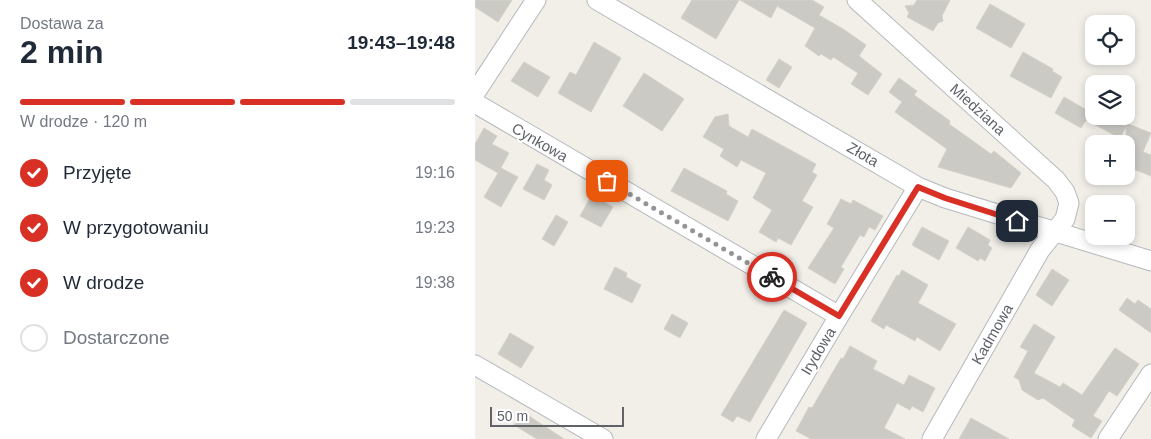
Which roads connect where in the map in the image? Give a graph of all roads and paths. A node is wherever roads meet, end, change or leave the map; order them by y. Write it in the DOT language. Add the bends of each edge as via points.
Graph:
graph roads {
  1 [pos="536,0"];
  2 [pos="597,0"];
  3 [pos="857,0"];
  4 [pos="475,93"];
  5 [pos="475,103"];
  6 [pos="918,187"];
  7 [pos="1056,231"];
  8 [pos="1151,261"];
  9 [pos="839,316"];
  10 [pos="475,365"];
  11 [pos="1151,374"];
  12 [pos="603,439"];
  13 [pos="767,439"];
  14 [pos="932,439"];
  15 [pos="1108,439"];
  1 -- 4 [label="street"];
  2 -- 6 [label="street, Złota"];
  3 -- 7 [label="street, Miedziana" via="1056,180 1069,203 1065,219"];
  5 -- 9 [label="street, Cynkowa"];
  6 -- 7 [label="street, Złota"];
  6 -- 9 [label="street, Irydowa"];
  7 -- 8 [label="street, Złota"];
  7 -- 14 [label="street, Kadmowa" via="1040,250"];
  9 -- 13 [label="street, Irydowa"];
  10 -- 12 [label="street"];
  11 -- 15 [label="street"];
}
